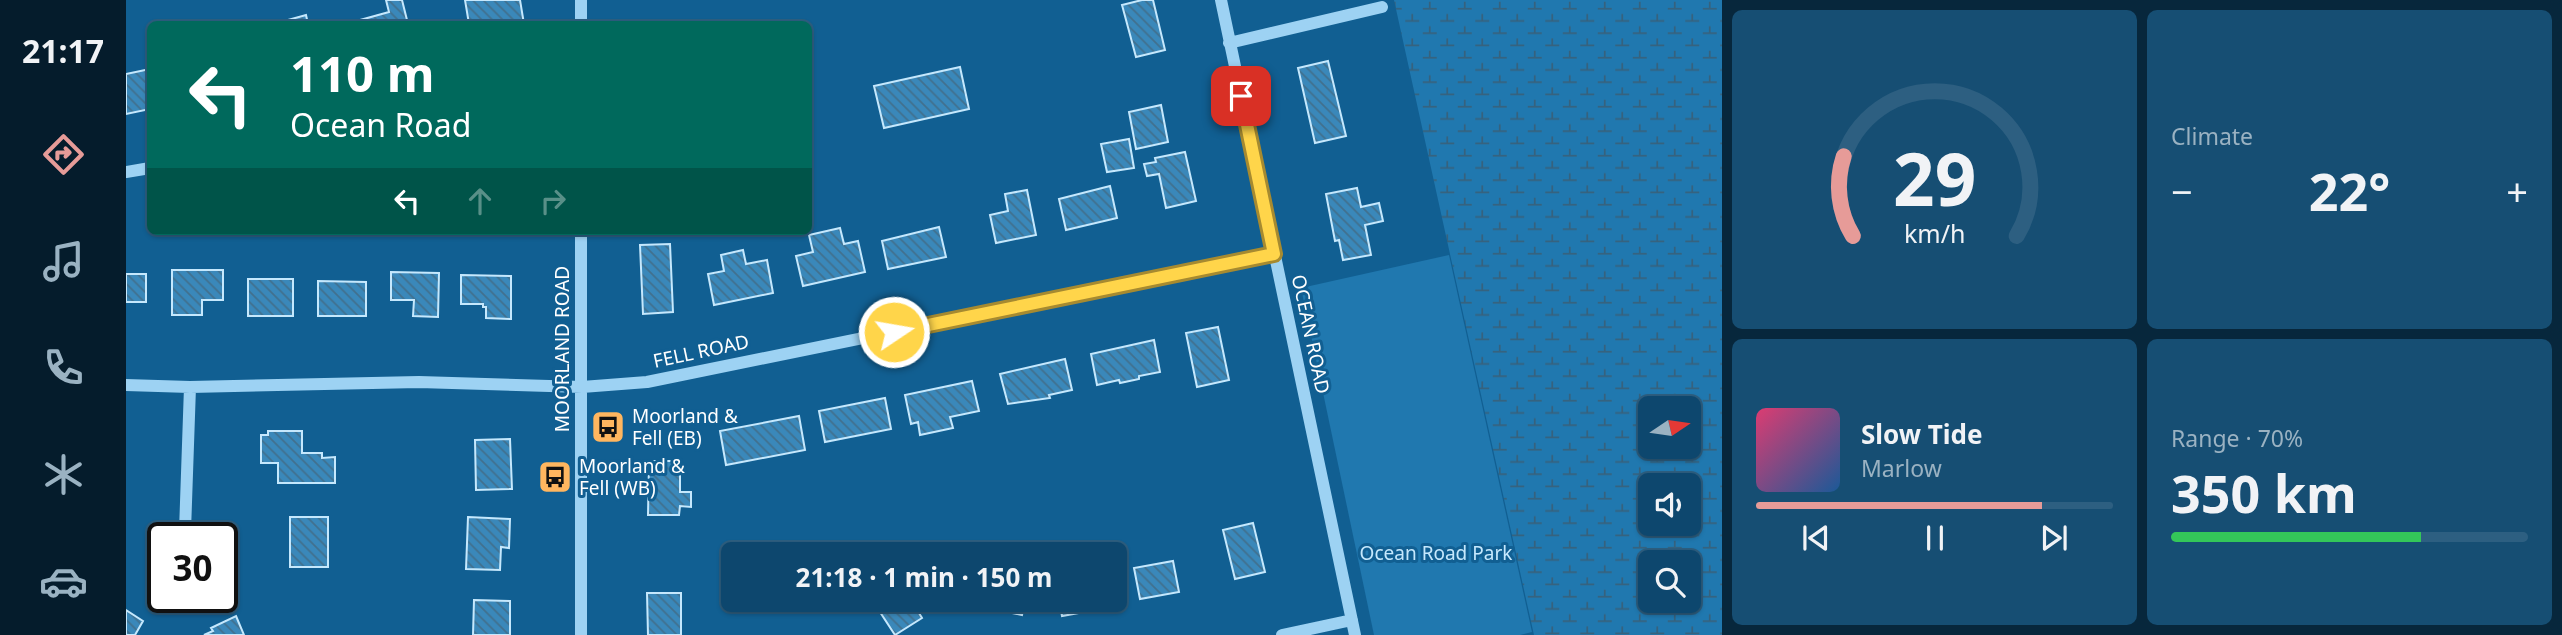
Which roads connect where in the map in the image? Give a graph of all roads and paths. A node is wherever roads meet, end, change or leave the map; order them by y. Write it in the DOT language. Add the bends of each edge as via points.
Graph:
graph roads {
  1 [pos="581,0"];
  2 [pos="1221,0"];
  3 [pos="1382,7"];
  4 [pos="581,21"];
  5 [pos="1229,43"];
  6 [pos="147,168"];
  7 [pos="126,173"];
  8 [pos="581,235"];
  9 [pos="1274,254"];
  10 [pos="126,385"];
  11 [pos="190,387"];
  12 [pos="582,387"];
  13 [pos="185,522"];
  14 [pos="1352,620"];
  15 [pos="581,635"];
  16 [pos="1282,635"];
  17 [pos="1355,635"];
  1 -- 4 [label="street"];
  2 -- 5 [label="street, OCEAN ROAD"];
  3 -- 5 [label="street"];
  5 -- 9 [label="street, OCEAN ROAD"];
  6 -- 7 [label="street"];
  8 -- 12 [label="street, MOORLAND ROAD"];
  9 -- 12 [label="street, FELL ROAD" via="648,382"];
  9 -- 14 [label="street, OCEAN ROAD"];
  10 -- 11 [label="street, FELL ROAD"];
  11 -- 12 [label="street, FELL ROAD" via="419,382"];
  11 -- 13 [label="street"];
  12 -- 15 [label="street, MOORLAND ROAD"];
  14 -- 16 [label="street"];
  14 -- 17 [label="street, OCEAN ROAD"];
}
